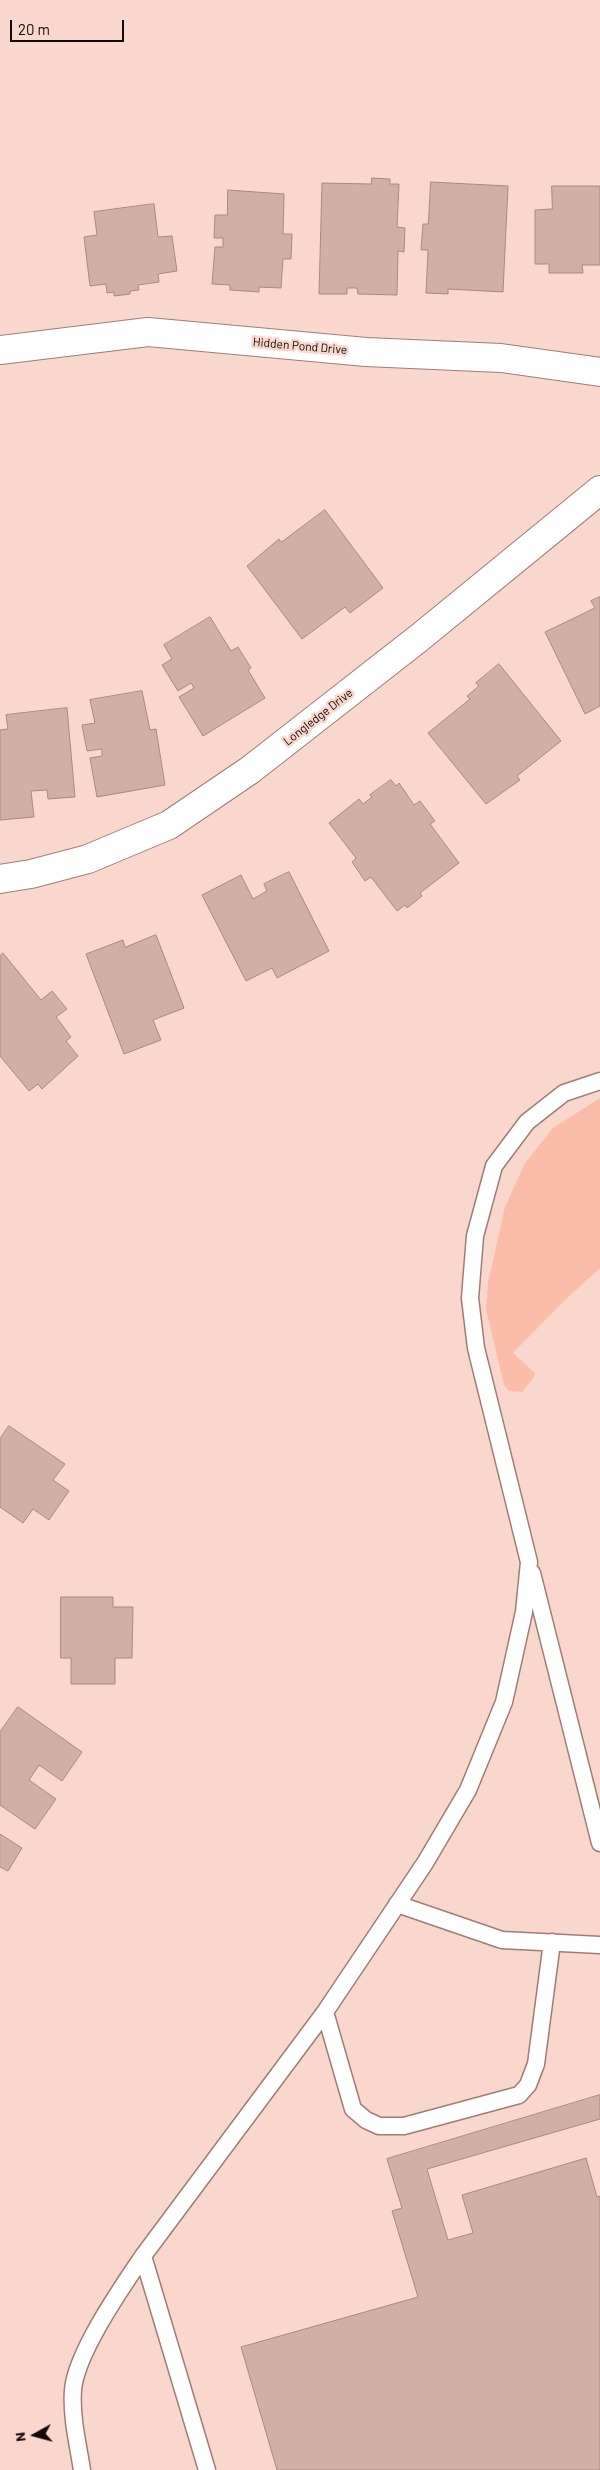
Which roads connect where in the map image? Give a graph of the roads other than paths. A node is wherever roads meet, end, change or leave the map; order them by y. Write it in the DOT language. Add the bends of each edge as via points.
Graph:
graph roads {
  1 [pos="0,350"];
  2 [pos="600,372"];
  3 [pos="600,490"];
  4 [pos="0,879"];
  5 [pos="600,1081"];
  6 [pos="529,1562"];
  7 [pos="600,1843"];
  8 [pos="398,1904"];
  9 [pos="552,1942"];
  10 [pos="600,1945"];
  11 [pos="325,2012"];
  12 [pos="144,2256"];
  13 [pos="82,2470"];
  14 [pos="207,2470"];
  1 -- 2 [label="street, Hidden Pond Drive" via="148,332 366,352 501,358"];
  3 -- 4 [label="street, Longledge Drive" via="250,770 169,825 88,859"];
  5 -- 6 [label="lane" via="564,1093 527,1122 494,1166 475,1236 470,1298 476,1348"];
  6 -- 7 [label="lane"];
  6 -- 8 [label="lane" via="524,1612 504,1702 468,1790"];
  8 -- 9 [label="lane" via="502,1940"];
  8 -- 11 [label="lane"];
  9 -- 10 [label="lane"];
  9 -- 11 [label="lane" via="536,2064 528,2085 519,2095 404,2126 379,2126 353,2109"];
  11 -- 12 [label="lane"];
  12 -- 13 [label="lane" via="78,2364 72,2414"];
  12 -- 14 [label="lane"];
}
